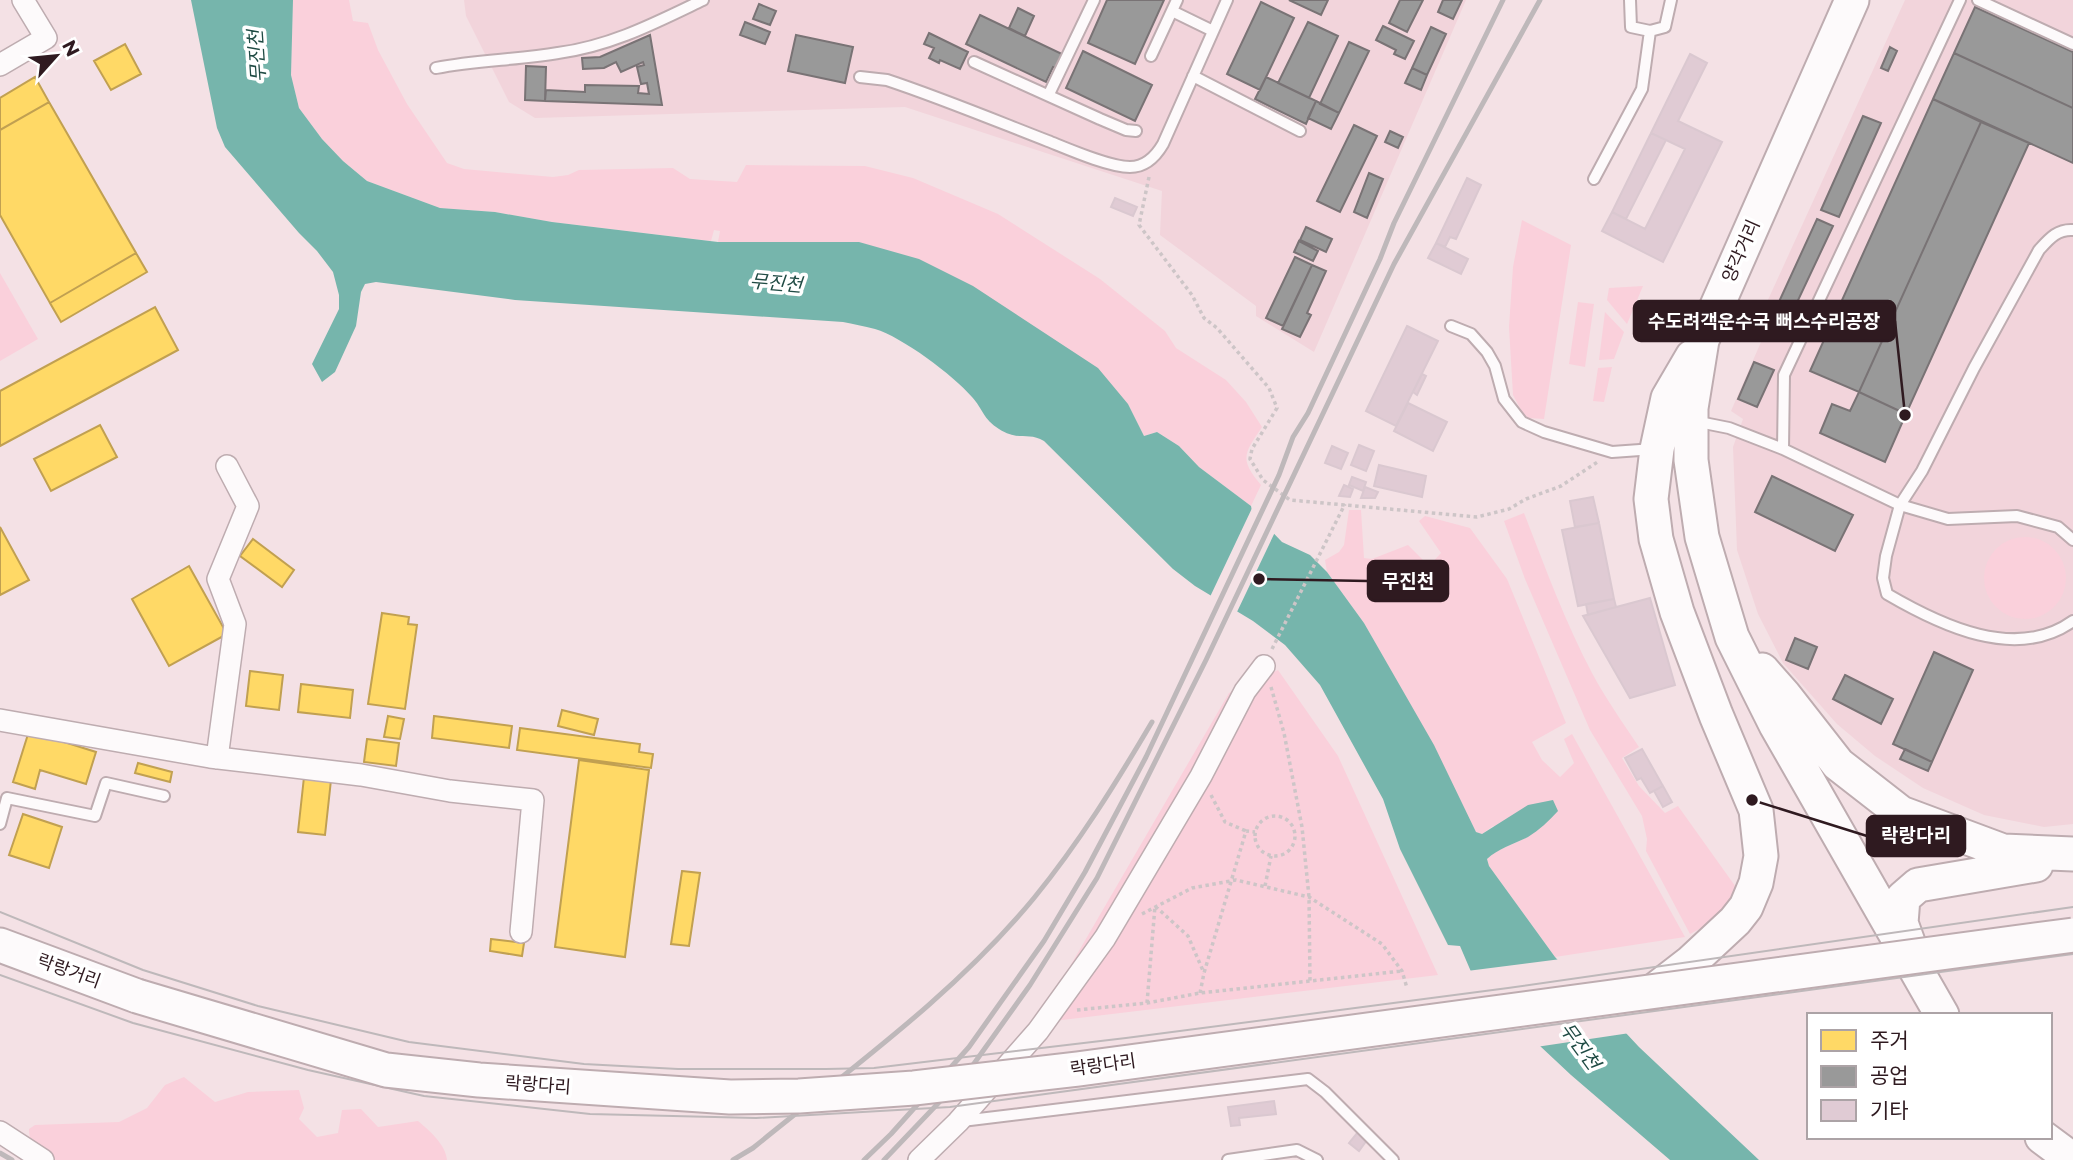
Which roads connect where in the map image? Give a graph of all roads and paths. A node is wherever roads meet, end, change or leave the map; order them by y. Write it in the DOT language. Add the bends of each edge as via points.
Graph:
graph roads {
  1 [pos="23,0"];
  2 [pos="703,0"];
  3 [pos="1094,0"];
  4 [pos="1227,0"];
  5 [pos="1630,0"];
  6 [pos="1671,0"];
  7 [pos="1852,0"];
  8 [pos="1959,0"];
  9 [pos="1978,0"];
  10 [pos="1174,5"];
  11 [pos="1213,31"];
  12 [pos="1650,31"];
  13 [pos="2073,44"];
  14 [pos="1151,56"];
  15 [pos="974,62"];
  16 [pos="0,65"];
  17 [pos="436,68"];
  18 [pos="1193,76"];
  19 [pos="860,77"];
  20 [pos="1049,94"];
  21 [pos="1136,131"];
  22 [pos="1300,131"];
  23 [pos="1144,163"];
  24 [pos="1594,178"];
  25 [pos="2073,230"];
  26 [pos="1451,326"];
  27 [pos="1702,340"];
  28 [pos="1691,421"];
  29 [pos="1783,449"];
  30 [pos="1612,452"];
  31 [pos="1656,456"];
  32 [pos="227,466"];
  33 [pos="1900,505"];
  34 [pos="1344,506"];
  35 [pos="2073,540"];
  36 [pos="2073,621"];
  37 [pos="1732,637"];
  38 [pos="1263,668"];
  39 [pos="0,720"];
  40 [pos="217,758"];
  41 [pos="1201,776"];
  42 [pos="164,796"];
  43 [pos="0,824"];
  44 [pos="1246,831"];
  45 [pos="1255,832"];
  46 [pos="1271,856"];
  47 [pos="2073,857"];
  48 [pos="1233,881"];
  49 [pos="1265,886"];
  50 [pos="1309,897"];
  51 [pos="1154,906"];
  52 [pos="521,932"];
  53 [pos="2073,935"];
  54 [pos="1105,938"];
  55 [pos="0,945"];
  56 [pos="1402,971"];
  57 [pos="1204,973"];
  58 [pos="1310,981"];
  59 [pos="1924,986"];
  60 [pos="1407,988"];
  61 [pos="1200,993"];
  62 [pos="1651,993"];
  63 [pos="137,996"];
  64 [pos="1147,1003"];
  65 [pos="1053,1012"];
  66 [pos="1941,1013"];
  67 [pos="958,1122"];
  68 [pos="0,1132"];
  69 [pos="2045,1139"];
  70 [pos="43,1160"];
  71 [pos="919,1160"];
  72 [pos="1228,1160"];
  73 [pos="1317,1160"];
  74 [pos="1393,1160"];
  75 [pos="2073,1160"];
  1 -- 16 [label="street" via="46,38"];
  2 -- 17 [label="lane" via="623,38 559,53"];
  3 -- 20 [label="lane"];
  4 -- 11 [label="lane"];
  5 -- 12 [label="lane" via="1631,27"];
  6 -- 12 [label="lane" via="1665,27"];
  7 -- 27 [label="main road, 양각거리"];
  8 -- 29 [label="lane" via="1784,375"];
  9 -- 13 [label="lane"];
  10 -- 11 [label="lane"];
  10 -- 14 [label="lane"];
  11 -- 18 [label="lane"];
  12 -- 24 [label="lane" via="1642,89"];
  15 -- 20 [label="lane"];
  18 -- 22 [label="lane"];
  18 -- 23 [label="lane" via="1163,144 1156,156"];
  19 -- 23 [label="lane" via="887,80 1115,165"];
  20 -- 21 [label="lane"];
  23 -- 34 [label="path" via="1150,181 1139,225 1204,318 1251,366 1275,400 1277,408 1252,449 1250,459 1257,472 1290,500"];
  25 -- 33 [label="lane" via="2053,235 2039,250"];
  26 -- 30 [label="lane" via="1471,334 1487,352 1504,399 1522,422"];
  27 -- 28 [label="main road, 양각거리"];
  27 -- 31 [label="main road" via="1668,398"];
  28 -- 29 [label="lane" via="1729,428"];
  28 -- 37 [label="main road, 양각거리" via="1691,460 1702,537"];
  29 -- 33 [label="lane"];
  30 -- 31 [label="lane"];
  30 -- 34 [label="path" via="1561,486 1509,509 1477,517"];
  31 -- 62 [label="main road" via="1651,499 1656,539 1677,612 1756,810 1761,856 1756,883 1735,921"];
  32 -- 40 [label="street" via="248,506 218,579 234,624"];
  33 -- 35 [label="lane" via="1948,519 2017,516 2058,527"];
  33 -- 36 [label="lane" via="1886,556 1883,578 1887,594 1921,614 1992,638 2032,638"];
  34 -- 38 [label="path"];
  37 -- 47 [label="main road" via="1838,764 1901,813 2003,851"];
  37 -- 59 [label="main road, 양각거리" via="1776,725"];
  38 -- 41 [label="street" via="1245,691"];
  38 -- 50 [label="path" via="1284,733 1302,827"];
  39 -- 40 [label="street"];
  40 -- 52 [label="street" via="533,800"];
  41 -- 44 [label="path" via="1225,822"];
  41 -- 54 [label="street"];
  42 -- 43 [label="lane" via="106,783 95,816 7,798"];
  44 -- 45 [label="path"];
  44 -- 48 [label="path"];
  45 -- 46 [label="path" via="1257,846"];
  45 -- 46 [label="path" via="1262,820 1275,816 1292,826 1292,846 1282,855"];
  46 -- 49 [label="path"];
  47 -- 59 [label="main road" via="1918,885 1903,898 1900,923"];
  48 -- 49 [label="path"];
  48 -- 51 [label="path" via="1192,888"];
  48 -- 57 [label="path"];
  49 -- 50 [label="path"];
  50 -- 56 [label="path" via="1382,944"];
  50 -- 58 [label="path"];
  51 -- 54 [label="path"];
  51 -- 57 [label="path" via="1188,936"];
  51 -- 64 [label="path"];
  53 -- 62 [label="main road, 락랑다리, bridge"];
  54 -- 65 [label="street"];
  55 -- 63 [label="main road, 락랑거리"];
  56 -- 58 [label="path"];
  56 -- 60 [label="path"];
  57 -- 61 [label="path"];
  58 -- 61 [label="path"];
  59 -- 66 [label="main road"];
  61 -- 64 [label="path"];
  62 -- 63 [label="main road, 락랑다리, bridge" via="914,1088 730,1097 386,1070"];
  64 -- 65 [label="path"];
  65 -- 67 [label="street"];
  67 -- 71 [label="street"];
  67 -- 74 [label="lane" via="1308,1079"];
  68 -- 70 [label="street"];
  69 -- 75 [label="main road"];
  72 -- 73 [label="lane" via="1297,1150"];
}
